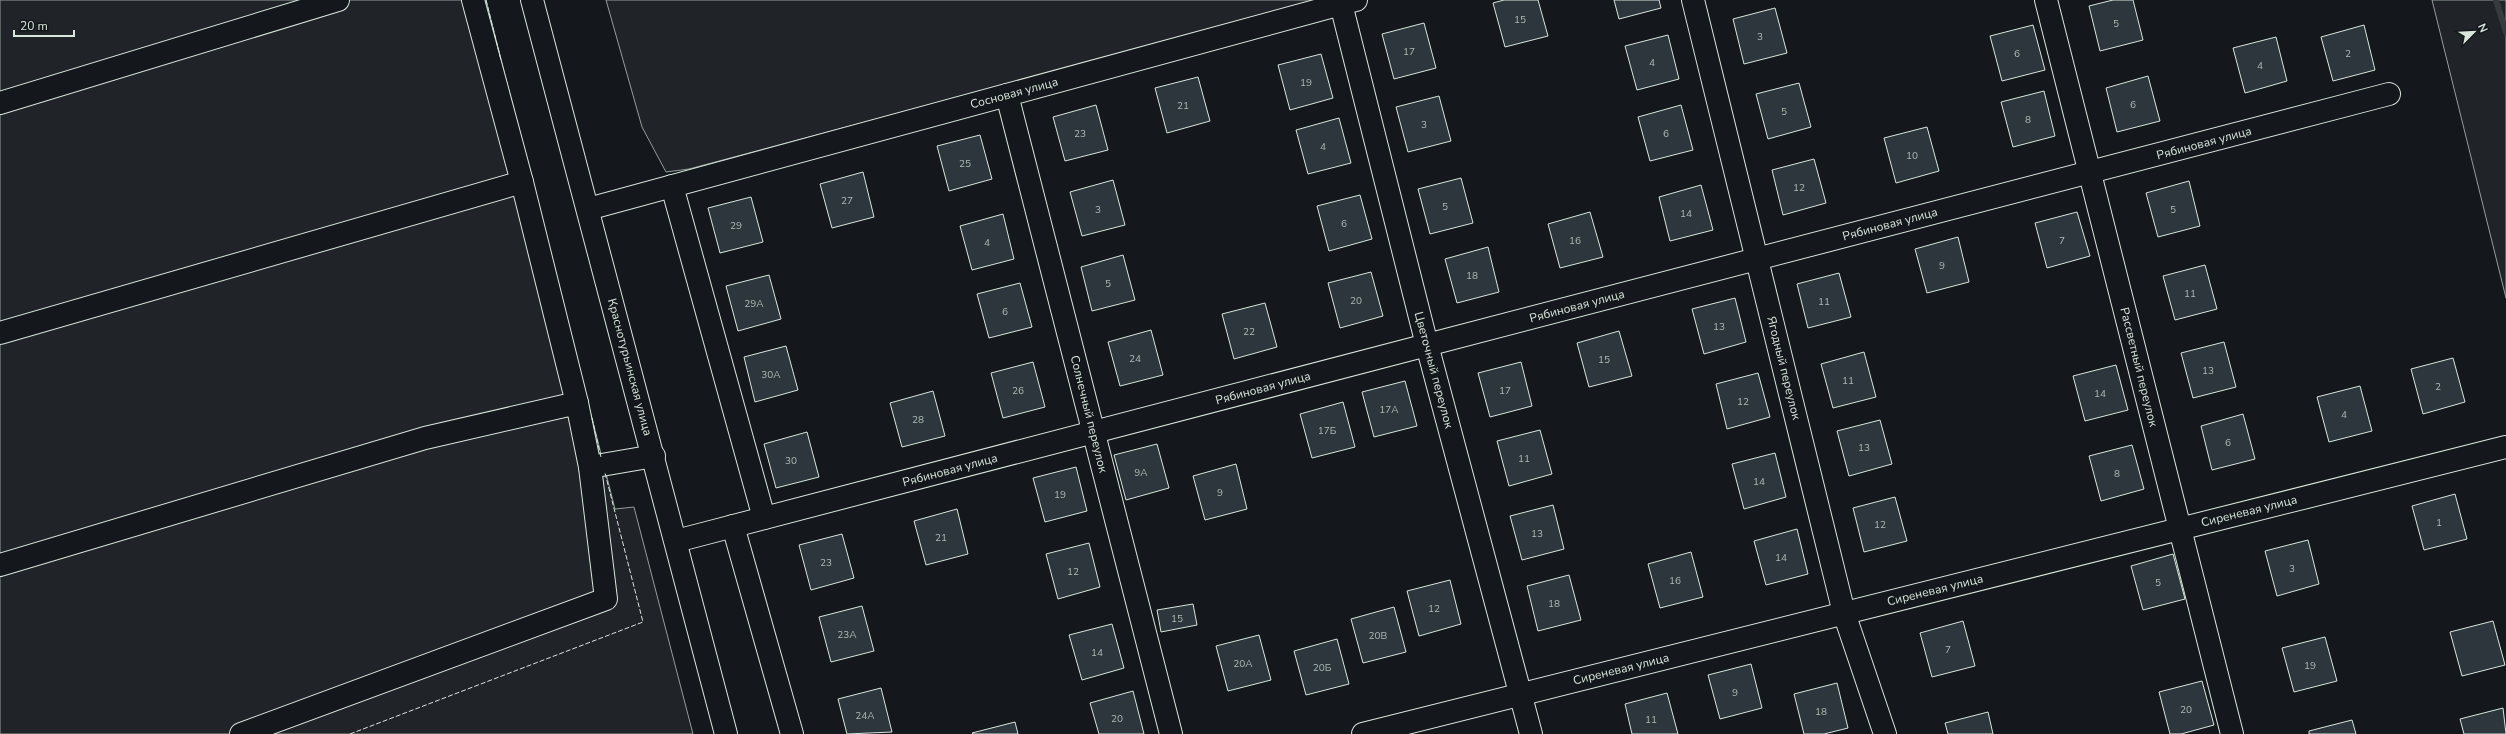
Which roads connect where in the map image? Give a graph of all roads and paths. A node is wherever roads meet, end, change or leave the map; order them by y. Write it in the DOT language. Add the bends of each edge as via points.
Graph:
graph roads {
  1 [pos="338,0"];
  2 [pos="473,0"];
  3 [pos="532,0"];
  4 [pos="1694,0"];
  5 [pos="2046,0"];
  6 [pos="1349,2"];
  7 [pos="2389,94"];
  8 [pos="1007,95"];
  9 [pos="0,103"];
  10 [pos="2090,172"];
  11 [pos="522,182"];
  12 [pos="672,186"];
  13 [pos="588,209"];
  14 [pos="1757,259"];
  15 [pos="0,333"];
  16 [pos="1427,345"];
  17 [pos="577,403"];
  18 [pos="1094,432"];
  19 [pos="2506,447"];
  20 [pos="654,456"];
  21 [pos="590,467"];
  22 [pos="764,518"];
  23 [pos="733,526"];
  24 [pos="2180,528"];
  25 [pos="676,541"];
  26 [pos="0,566"];
  27 [pos="1844,613"];
  28 [pos="1519,695"];
  29 [pos="241,734"];
  30 [pos="726,734"];
  31 [pos="792,734"];
  32 [pos="1171,734"];
  33 [pos="1364,734"];
  34 [pos="1531,734"];
  35 [pos="1885,734"];
  36 [pos="2232,734"];
  1 -- 9 [label="street"];
  2 -- 11 [label="street"];
  3 -- 13 [label="street, Краснотурьинская улица"];
  4 -- 14 [label="street, Ягодный переулок"];
  5 -- 10 [label="street, Рассветный переулок"];
  6 -- 8 [label="street, Сосновая улица"];
  6 -- 16 [label="street, Цветочный переулок"];
  7 -- 10 [label="street, Рябиновая улица"];
  8 -- 12 [label="street, Сосновая улица"];
  8 -- 18 [label="street, Солнечный переулок"];
  10 -- 14 [label="street, Рябиновая улица"];
  10 -- 24 [label="street, Рассветный переулок"];
  11 -- 15 [label="street"];
  11 -- 17 [label="street"];
  12 -- 13 [label="street, Сосновая улица"];
  12 -- 22 [label="street"];
  13 -- 20 [label="street, Краснотурьинская улица"];
  14 -- 16 [label="street, Рябиновая улица"];
  14 -- 27 [label="street, Ягодный переулок"];
  16 -- 18 [label="street, Рябиновая улица"];
  16 -- 28 [label="street, Цветочный переулок"];
  17 -- 21 [label="street"];
  17 -- 26 [label="street" via="425,438"];
  18 -- 22 [label="street, Рябиновая улица"];
  18 -- 32 [label="street, Солнечный переулок"];
  19 -- 24 [label="street, Сиреневая улица"];
  20 -- 21 [label="street"];
  20 -- 25 [label="street, Краснотурьинская улица"];
  21 -- 29 [label="street" via="606,599"];
  22 -- 23 [label="street, Рябиновая улица"];
  23 -- 25 [label="street, Рябиновая улица"];
  23 -- 31 [label="street"];
  24 -- 27 [label="street, Сиреневая улица"];
  24 -- 36 [label="street, Рассветный переулок"];
  25 -- 30 [label="street, Краснотурьинская улица"];
  27 -- 28 [label="street, Сиреневая улица"];
  27 -- 35 [label="street, Ягодный переулок"];
  28 -- 33 [label="street, Сиреневая улица"];
  28 -- 34 [label="street, Цветочный переулок"];
}
